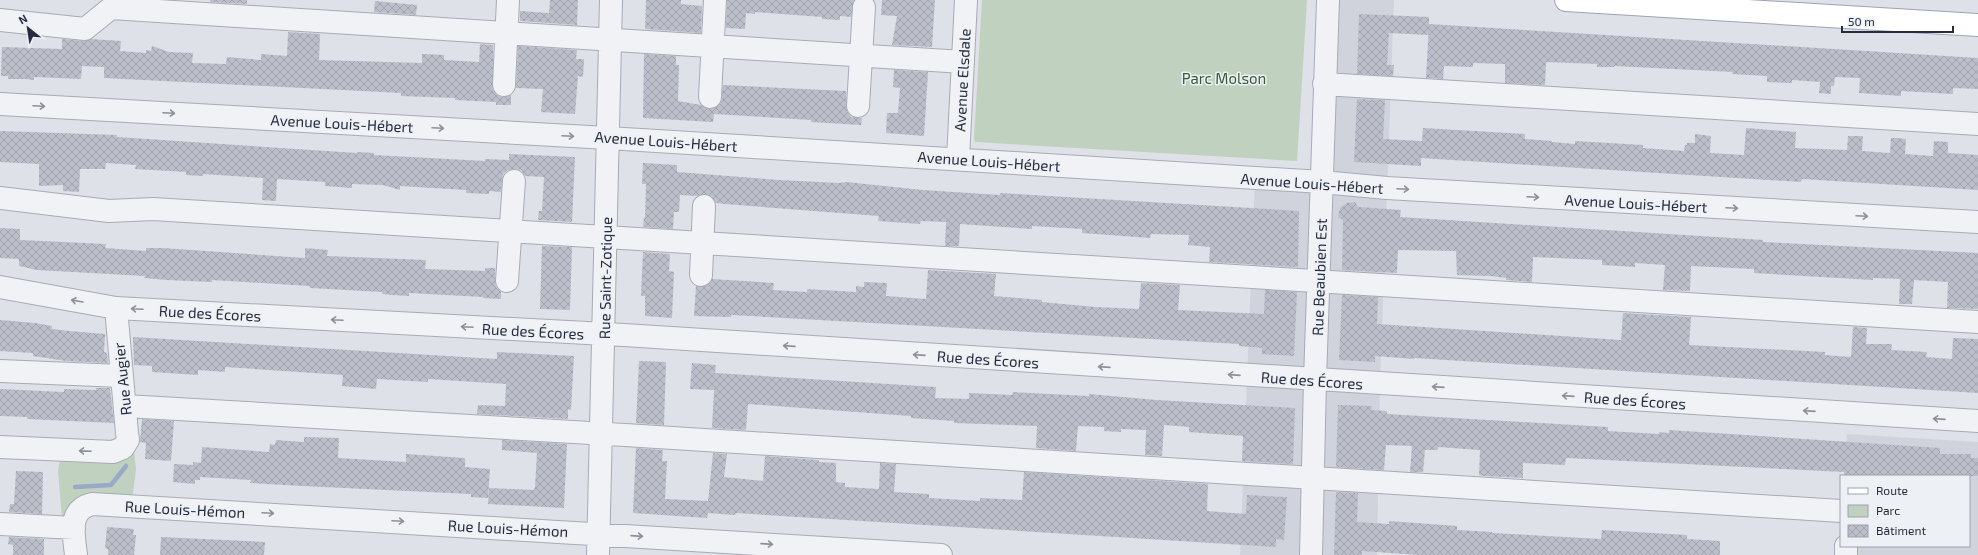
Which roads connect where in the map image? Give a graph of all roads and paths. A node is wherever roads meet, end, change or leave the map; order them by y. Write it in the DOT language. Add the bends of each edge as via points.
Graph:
graph roads {
  1 [pos="508,0"];
  2 [pos="611,0"];
  3 [pos="715,0"];
  4 [pos="966,0"];
  5 [pos="1328,0"];
  6 [pos="1566,0"];
  7 [pos="864,7"];
  8 [pos="0,20"];
  9 [pos="1978,25"];
  10 [pos="507,33"];
  11 [pos="610,39"];
  12 [pos="713,46"];
  13 [pos="861,55"];
  14 [pos="963,62"];
  15 [pos="1324,84"];
  16 [pos="504,85"];
  17 [pos="710,97"];
  18 [pos="0,104"];
  19 [pos="858,106"];
  20 [pos="1978,124"];
  21 [pos="608,138"];
  22 [pos="958,159"];
  23 [pos="514,181"];
  24 [pos="1322,182"];
  25 [pos="0,198"];
  26 [pos="704,206"];
  27 [pos="1978,222"];
  28 [pos="510,231"];
  29 [pos="606,236"];
  30 [pos="703,243"];
  31 [pos="701,275"];
  32 [pos="507,281"];
  33 [pos="1318,281"];
  34 [pos="0,287"];
  35 [pos="116,308"];
  36 [pos="1978,322"];
  37 [pos="603,334"];
  38 [pos="0,371"];
  39 [pos="121,376"];
  40 [pos="1315,380"];
  41 [pos="125,406"];
  42 [pos="1978,421"];
  43 [pos="601,434"];
  44 [pos="0,446"];
  45 [pos="1314,480"];
  46 [pos="1840,511"];
  47 [pos="76,520"];
  48 [pos="0,524"];
  49 [pos="598,534"];
  50 [pos="76,555"];
  51 [pos="598,555"];
  52 [pos="942,555"];
  53 [pos="1311,555"];
  1 -- 10 [label="street"];
  2 -- 11 [label="street, Rue Saint-Zotique"];
  3 -- 12 [label="street"];
  4 -- 14 [label="street, Avenue Elsdale"];
  5 -- 15 [label="street, Rue Beaubien Est"];
  6 -- 9 [label="main road"];
  7 -- 13 [label="street"];
  8 -- 10 [label="street" via="85,29 110,8"];
  10 -- 11 [label="street"];
  10 -- 16 [label="street"];
  11 -- 12 [label="street"];
  11 -- 21 [label="street, Rue Saint-Zotique"];
  12 -- 13 [label="street"];
  12 -- 17 [label="street"];
  13 -- 14 [label="street"];
  13 -- 19 [label="street"];
  14 -- 22 [label="street, Avenue Elsdale"];
  15 -- 20 [label="street"];
  15 -- 24 [label="street, Rue Beaubien Est"];
  18 -- 21 [label="street, Avenue Louis-Hébert, one-way"];
  21 -- 22 [label="street, Avenue Louis-Hébert"];
  21 -- 29 [label="street, Rue Saint-Zotique"];
  22 -- 24 [label="street, Avenue Louis-Hébert"];
  23 -- 28 [label="street"];
  24 -- 27 [label="street, Avenue Louis-Hébert, one-way" via="1403,189"];
  24 -- 33 [label="street, Rue Beaubien Est"];
  25 -- 28 [label="street" via="109,211 153,209"];
  26 -- 30 [label="street"];
  28 -- 29 [label="street"];
  28 -- 32 [label="street"];
  29 -- 30 [label="street"];
  29 -- 37 [label="street, Rue Saint-Zotique"];
  30 -- 31 [label="street"];
  30 -- 33 [label="street"];
  33 -- 36 [label="street"];
  33 -- 40 [label="street, Rue Beaubien Est"];
  35 -- 34 [label="street, Rue des Écores, one-way"];
  37 -- 35 [label="street, Rue des Écores, one-way"];
  35 -- 39 [label="street, Rue Augier"];
  40 -- 37 [label="street, Rue des Écores, one-way"];
  37 -- 43 [label="street, Rue Saint-Zotique"];
  38 -- 39 [label="street"];
  39 -- 41 [label="street, Rue Augier"];
  42 -- 40 [label="street, Rue des Écores, one-way"];
  40 -- 45 [label="street, Rue Beaubien Est"];
  41 -- 43 [label="street"];
  41 -- 44 [label="street, Rue Augier, one-way" via="128,440 124,448 113,452"];
  43 -- 45 [label="street"];
  43 -- 49 [label="street, Rue Saint-Zotique"];
  45 -- 46 [label="street"];
  45 -- 53 [label="street, Rue Beaubien Est"];
  47 -- 48 [label="street"];
  47 -- 49 [label="street, Rue Louis-Hémon, one-way" via="84,506 136,505"];
  47 -- 50 [label="street"];
  49 -- 51 [label="street, Rue Saint-Zotique"];
  49 -- 52 [label="street, Rue Louis-Hémon, one-way"];
}
